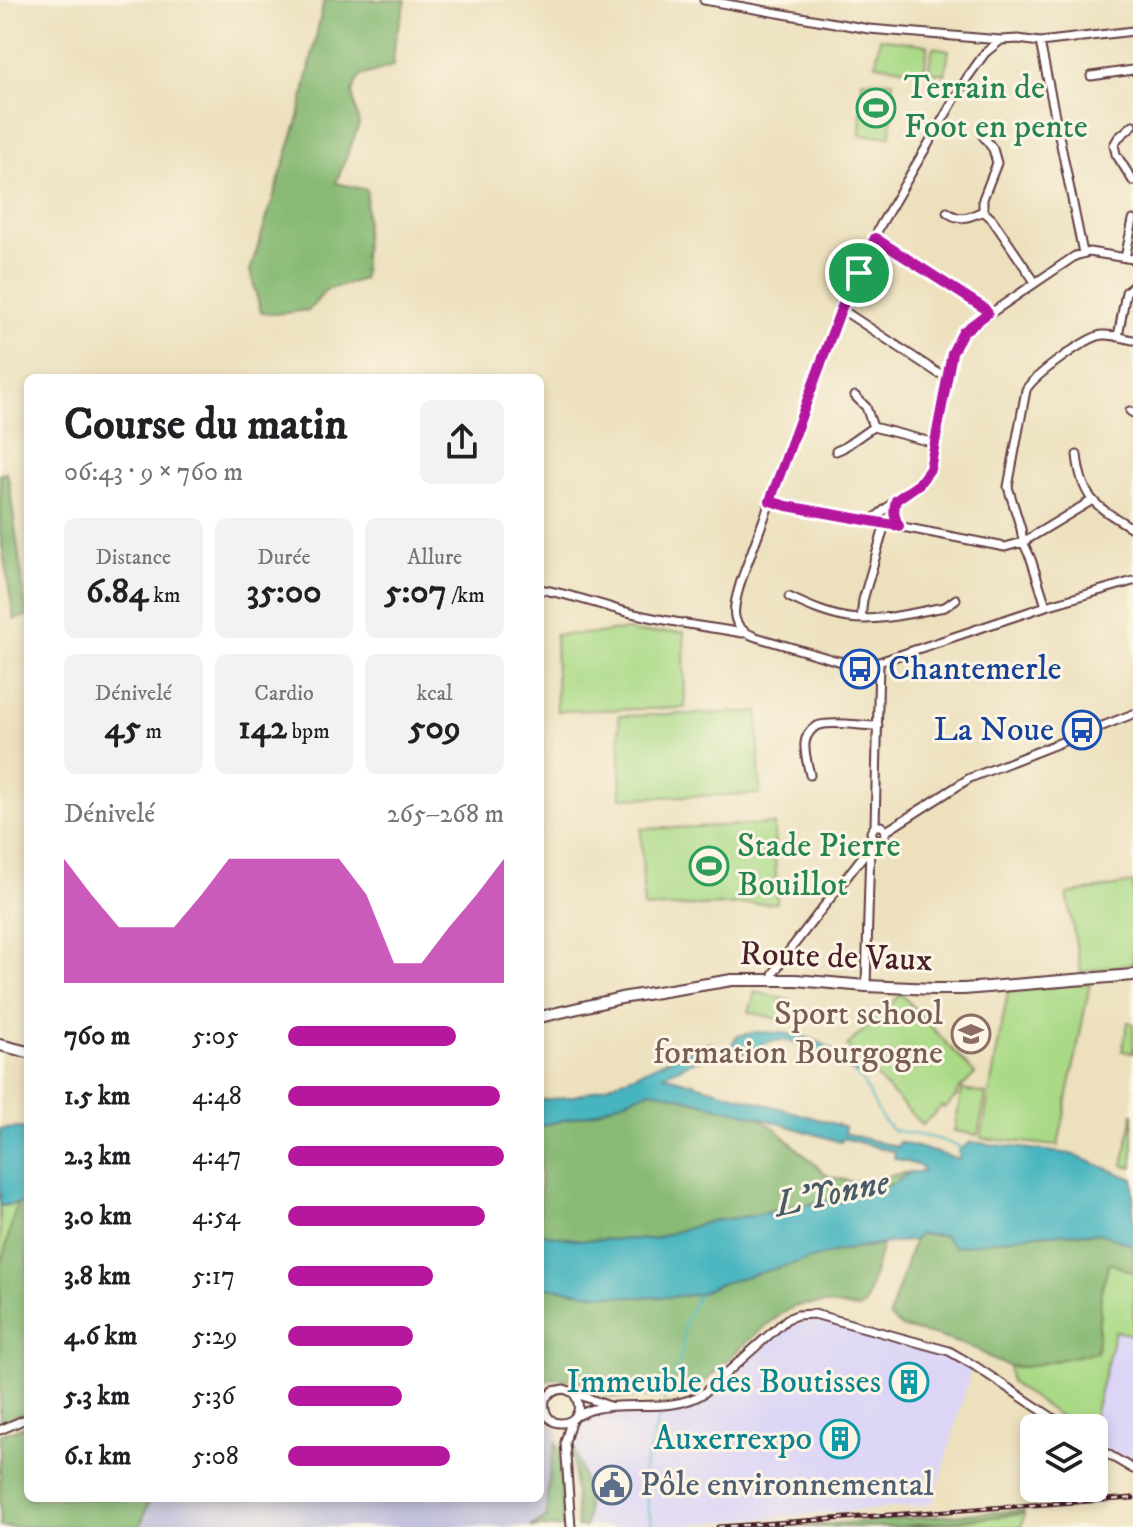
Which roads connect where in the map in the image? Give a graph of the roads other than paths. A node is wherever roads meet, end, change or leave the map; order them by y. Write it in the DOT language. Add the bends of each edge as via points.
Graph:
graph roads {
  1 [pos="704,0"];
  2 [pos="1133,31"];
  3 [pos="1001,40"];
  4 [pos="1040,42"];
  5 [pos="1133,70"];
  6 [pos="1091,76"];
  7 [pos="1133,125"];
  8 [pos="983,136"];
  9 [pos="1133,181"];
  10 [pos="983,211"];
  11 [pos="947,212"];
  12 [pos="1133,220"];
  13 [pos="875,238"];
  14 [pos="1083,253"];
  15 [pos="1129,259"];
  16 [pos="1035,282"];
  17 [pos="1133,286"];
  18 [pos="841,309"];
  19 [pos="988,313"];
  20 [pos="1118,337"];
  21 [pos="1133,340"];
  22 [pos="946,375"];
  23 [pos="855,396"];
  24 [pos="873,427"];
  25 [pos="935,443"];
  26 [pos="836,451"];
  27 [pos="1077,455"];
  28 [pos="896,500"];
  29 [pos="770,501"];
  30 [pos="1091,501"];
  31 [pos="870,522"];
  32 [pos="885,524"];
  33 [pos="899,526"];
  34 [pos="1132,528"];
  35 [pos="1023,542"];
  36 [pos="1133,581"];
  37 [pos="544,590"];
  38 [pos="789,597"];
  39 [pos="956,599"];
  40 [pos="1046,606"];
  41 [pos="861,619"];
  42 [pos="745,633"];
  43 [pos="879,662"];
  44 [pos="1133,714"];
  45 [pos="878,726"];
  46 [pos="810,775"];
  47 [pos="875,826"];
  48 [pos="885,832"];
  49 [pos="872,843"];
  50 [pos="1133,975"];
  51 [pos="773,980"];
  52 [pos="866,986"];
  53 [pos="544,1016"];
  54 [pos="0,1045"];
  55 [pos="24,1051"];
  56 [pos="574,1394"];
  57 [pos="544,1400"];
  58 [pos="611,1407"];
  59 [pos="1047,1414"];
  60 [pos="544,1416"];
  61 [pos="573,1418"];
  62 [pos="24,1420"];
  63 [pos="557,1423"];
  64 [pos="0,1430"];
  65 [pos="565,1442"];
  66 [pos="1108,1454"];
  67 [pos="1133,1469"];
  68 [pos="571,1527"];
  1 -- 3 [label="street" via="869,29"];
  2 -- 4 [label="street"];
  3 -- 4 [label="street"];
  3 -- 13 [label="street" via="967,78"];
  4 -- 14 [label="street"];
  5 -- 6 [label="street"];
  7 -- 9 [label="street" via="1114,145"];
  8 -- 10 [label="street" via="997,163"];
  10 -- 11 [label="street" via="960,219"];
  10 -- 16 [label="street"];
  12 -- 15 [label="street"];
  13 -- 18 [label="street"];
  13 -- 19 [label="street"];
  14 -- 15 [label="street"];
  14 -- 16 [label="street"];
  16 -- 19 [label="street"];
  17 -- 20 [label="street" via="1126,292"];
  18 -- 22 [label="street"];
  18 -- 29 [label="street"];
  19 -- 22 [label="street" via="963,332"];
  20 -- 21 [label="street"];
  20 -- 35 [label="street" via="1092,338 1026,390 1008,487"];
  22 -- 25 [label="street"];
  23 -- 24 [label="street"];
  24 -- 25 [label="street"];
  24 -- 26 [label="street"];
  25 -- 28 [label="street" via="925,478"];
  27 -- 30 [label="street"];
  28 -- 31 [label="street"];
  28 -- 33 [label="street" via="893,510"];
  29 -- 31 [label="street"];
  29 -- 42 [label="street" via="738,592 735,619"];
  30 -- 34 [label="street"];
  30 -- 35 [label="street"];
  31 -- 32 [label="street"];
  32 -- 33 [label="street"];
  32 -- 41 [label="street"];
  33 -- 35 [label="street" via="1005,547"];
  35 -- 40 [label="street"];
  36 -- 40 [label="street"];
  37 -- 42 [label="street" via="658,619"];
  38 -- 41 [label="street"];
  39 -- 41 [label="street" via="945,607"];
  40 -- 43 [label="street"];
  42 -- 43 [label="street" via="838,661"];
  43 -- 45 [label="street"];
  44 -- 48 [label="street" via="970,778"];
  45 -- 46 [label="street" via="814,727 805,744"];
  45 -- 47 [label="street"];
  47 -- 48 [label="street"];
  47 -- 49 [label="street"];
  48 -- 49 [label="street"];
  49 -- 51 [label="street" via="786,955"];
  49 -- 52 [label="street"];
  50 -- 52 [label="street, Route de Vaux" via="964,989"];
  51 -- 52 [label="street, Route de Vaux"];
  51 -- 53 [label="street, Route de Vaux" via="710,983"];
  54 -- 55 [label="street"];
  56 -- 57 [label="street" via="558,1389"];
  56 -- 58 [label="street"];
  56 -- 61 [label="street" via="579,1404"];
  58 -- 59 [label="street" via="684,1403 704,1393 787,1319 814,1314 949,1351"];
  58 -- 61 [label="street"];
  60 -- 63 [label="street"];
  61 -- 63 [label="street"];
  61 -- 65 [label="street"];
  62 -- 64 [label="street"];
  63 -- 65 [label="street"];
  65 -- 68 [label="street"];
  66 -- 67 [label="street"];
}
